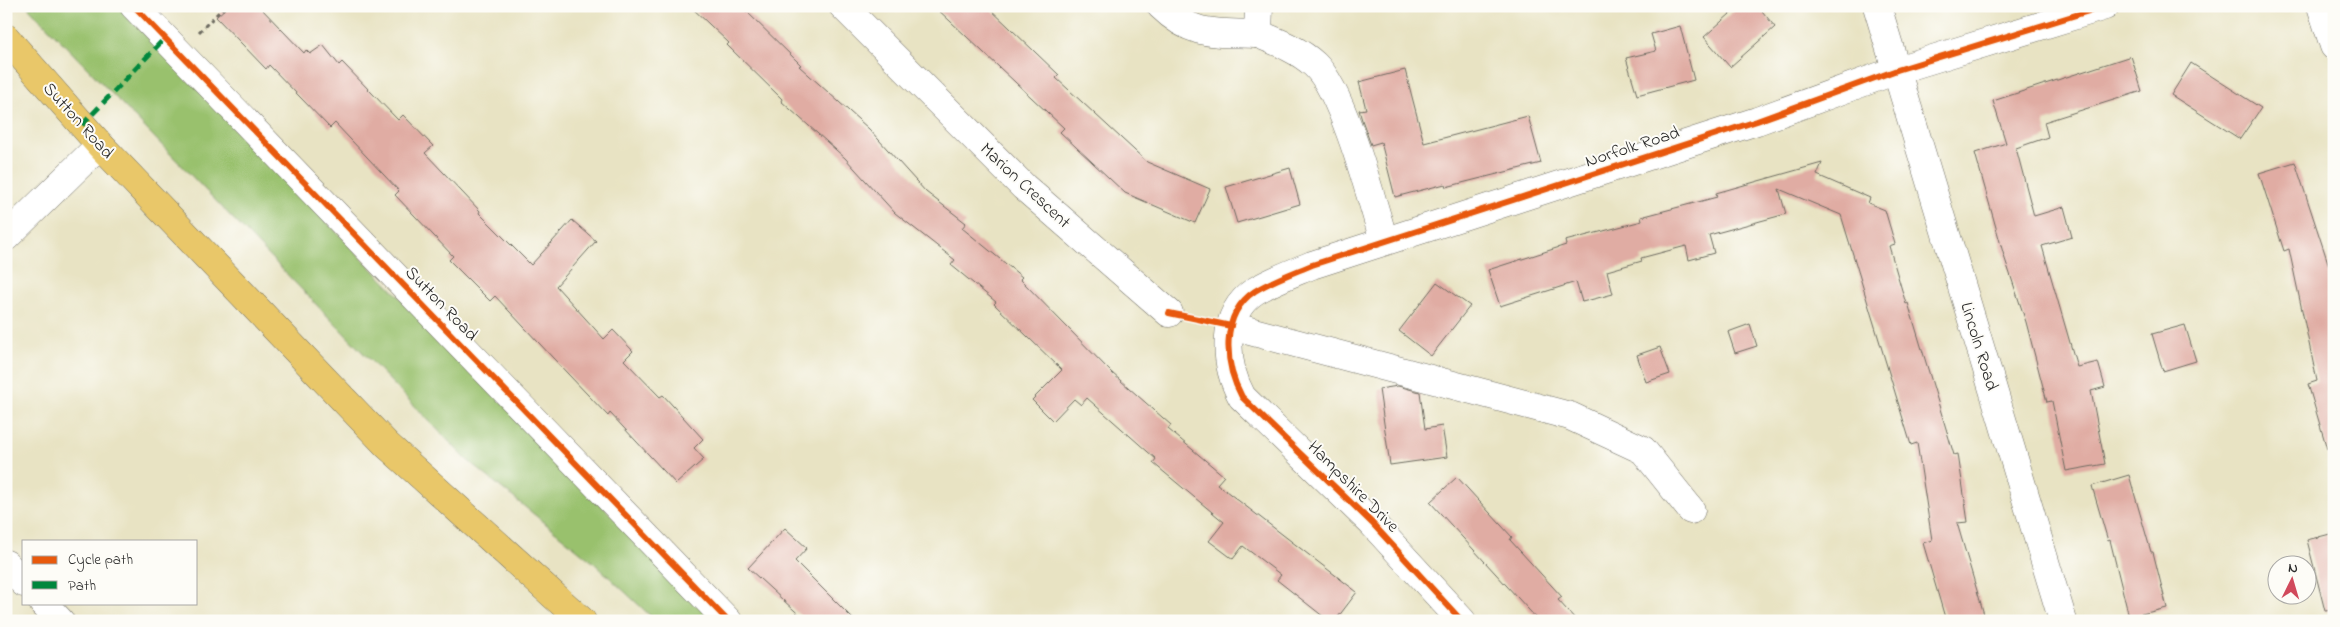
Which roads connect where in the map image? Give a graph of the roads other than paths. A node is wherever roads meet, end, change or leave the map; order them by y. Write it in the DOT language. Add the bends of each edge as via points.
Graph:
graph roads {
  1 [pos="134,6"];
  2 [pos="844,6"];
  3 [pos="1161,6"];
  4 [pos="1259,6"];
  5 [pos="1877,6"];
  6 [pos="2105,6"];
  7 [pos="2321,6"];
  8 [pos="1258,34"];
  9 [pos="6,38"];
  10 [pos="2334,46"];
  11 [pos="1897,70"];
  12 [pos="100,145"];
  13 [pos="6,237"];
  14 [pos="1384,241"];
  15 [pos="1169,313"];
  16 [pos="1231,326"];
  17 [pos="1230,371"];
  18 [pos="1691,510"];
  19 [pos="6,564"];
  20 [pos="22,581"];
  21 [pos="44,604"];
  22 [pos="60,621"];
  23 [pos="582,621"];
  24 [pos="728,621"];
  25 [pos="1462,621"];
  26 [pos="2063,621"];
  1 -- 24 [label="street, Sutton Road"];
  2 -- 15 [label="street, Marion Crescent" via="1024,187"];
  3 -- 8 [label="street" via="1173,18 1198,31"];
  4 -- 8 [label="street"];
  5 -- 11 [label="street, Lincoln Road"];
  6 -- 11 [label="street, Norfolk Road"];
  7 -- 10 [label="street"];
  8 -- 14 [label="street" via="1289,47 1316,65 1332,90 1355,148"];
  9 -- 12 [label="main road, Sutton Road"];
  11 -- 14 [label="street, Norfolk Road" via="1757,121"];
  11 -- 26 [label="street, Lincoln Road"];
  12 -- 13 [label="street"];
  12 -- 23 [label="main road, Sutton Road" via="387,445"];
  14 -- 16 [label="street, Norfolk Road" via="1312,265 1254,292 1243,302"];
  16 -- 17 [label="street, Norfolk Road" via="1228,344"];
  16 -- 18 [label="street" via="1570,416 1643,450"];
  17 -- 25 [label="street, Hampshire Drive" via="1242,396 1372,523"];
  19 -- 20 [label="street"];
  21 -- 22 [label="street"];
}
